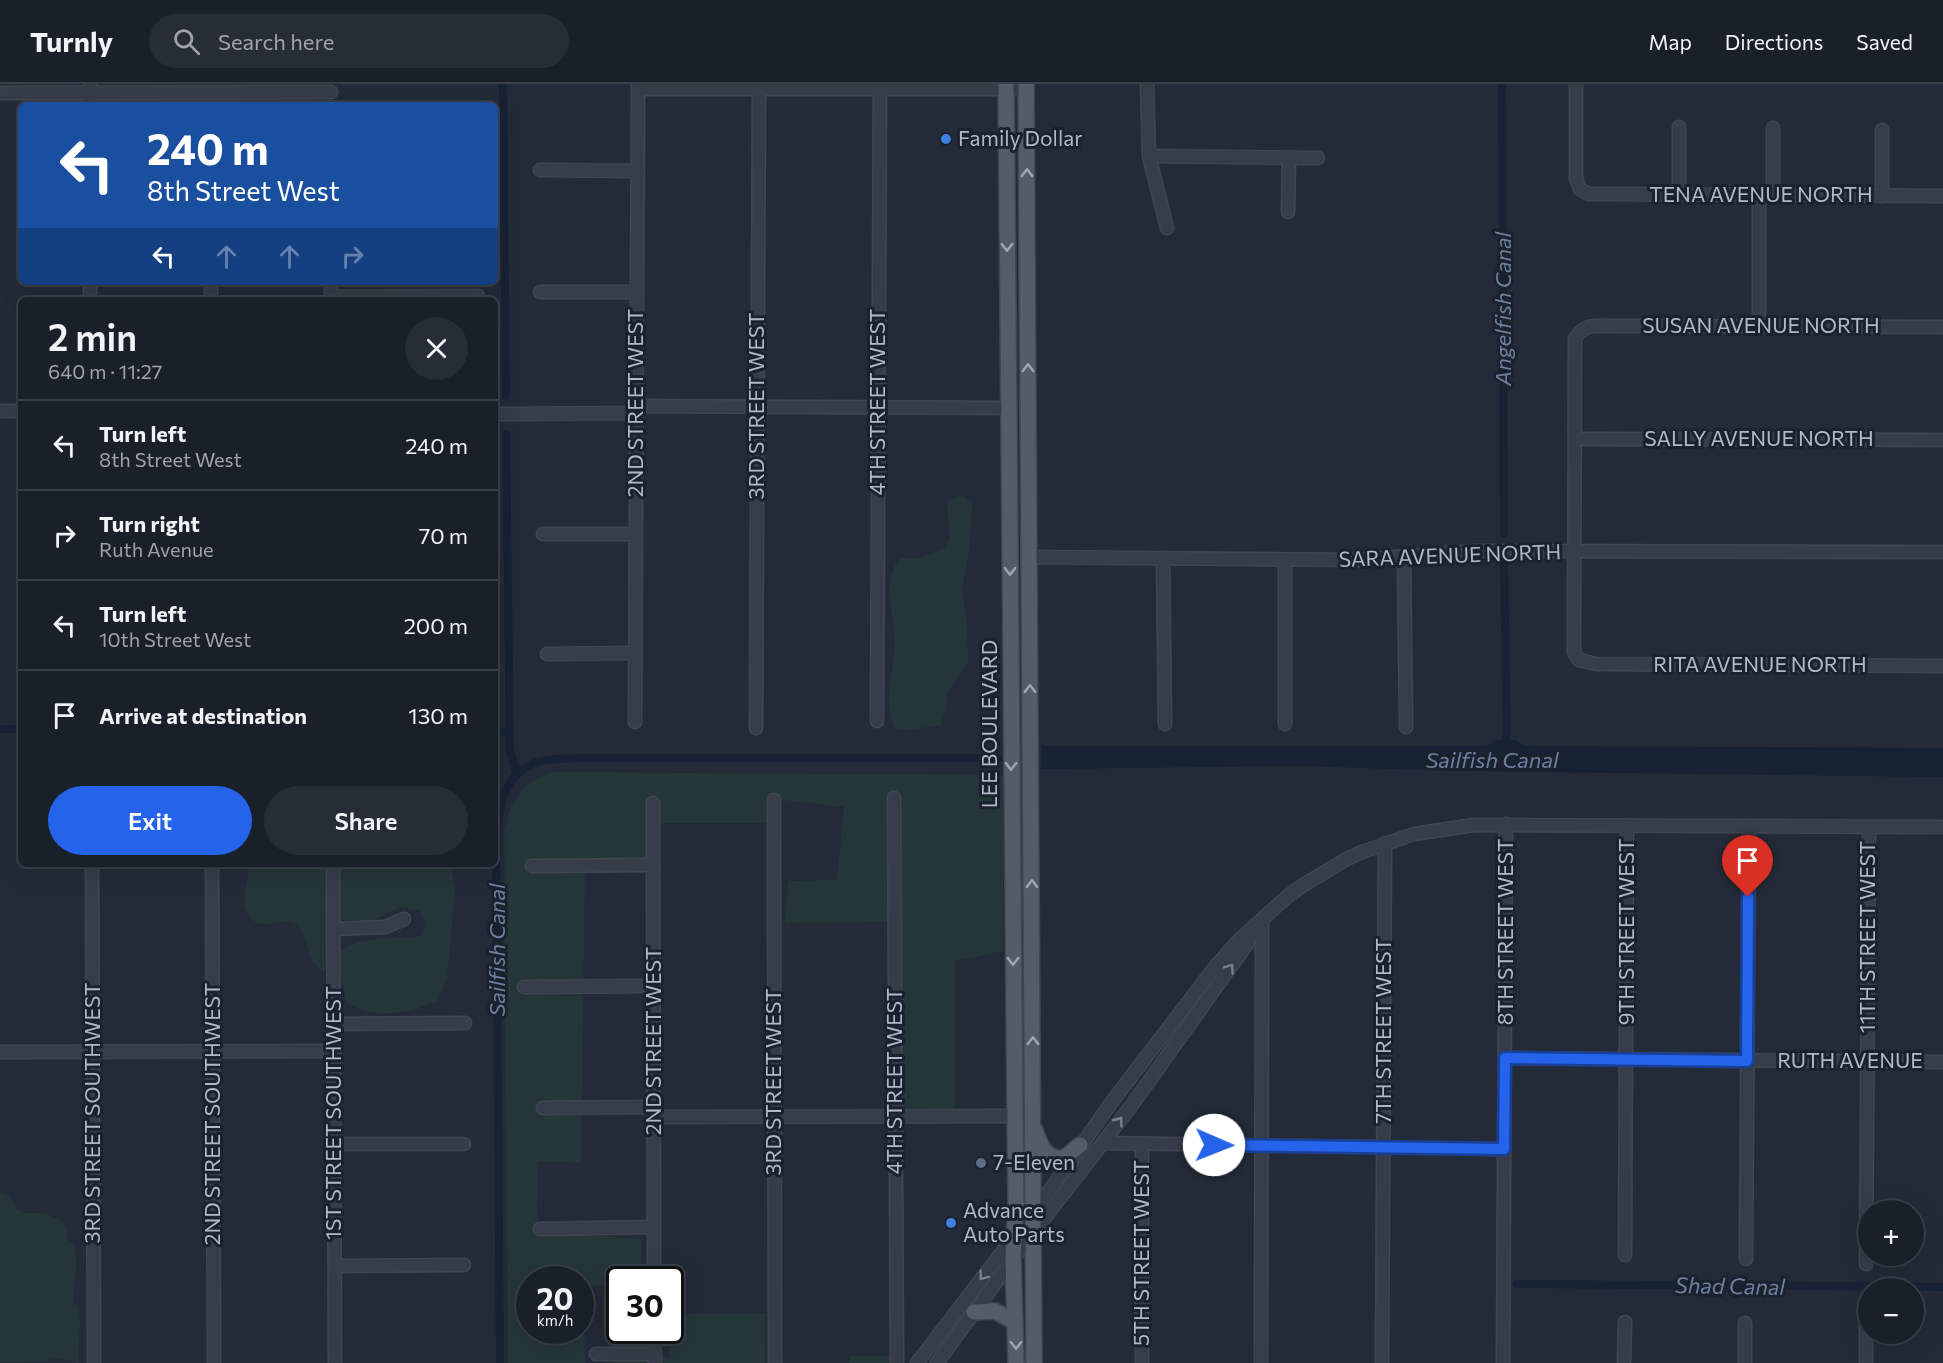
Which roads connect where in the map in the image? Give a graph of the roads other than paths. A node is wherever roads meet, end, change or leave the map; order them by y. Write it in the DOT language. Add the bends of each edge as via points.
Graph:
graph roads {
  1 [pos="1147,84"];
  2 [pos="1576,84"];
  3 [pos="638,86"];
  4 [pos="759,86"];
  5 [pos="880,87"];
  6 [pos="1006,87"];
  7 [pos="1026,87"];
  8 [pos="0,93"];
  9 [pos="89,94"];
  10 [pos="210,94"];
  11 [pos="331,94"];
  12 [pos="1679,127"];
  13 [pos="1773,128"];
  14 [pos="1882,130"];
  15 [pos="1149,156"];
  16 [pos="1289,158"];
  17 [pos="1318,158"];
  18 [pos="540,170"];
  19 [pos="638,171"];
  20 [pos="1679,195"];
  21 [pos="1760,196"];
  22 [pos="1773,196"];
  23 [pos="1882,196"];
  24 [pos="1943,196"];
  25 [pos="1288,212"];
  26 [pos="1167,228"];
  27 [pos="540,292"];
  28 [pos="637,292"];
  29 [pos="478,296"];
  30 [pos="404,297"];
  31 [pos="1759,326"];
  32 [pos="1943,327"];
  33 [pos="1008,375"];
  34 [pos="637,406"];
  35 [pos="758,406"];
  36 [pos="878,407"];
  37 [pos="1008,408"];
  38 [pos="0,411"];
  39 [pos="18,411"];
  40 [pos="498,414"];
  41 [pos="1575,439"];
  42 [pos="1943,440"];
  43 [pos="543,534"];
  44 [pos="635,534"];
  45 [pos="1575,551"];
  46 [pos="1943,552"];
  47 [pos="1029,557"];
  48 [pos="1404,557"];
  49 [pos="1163,558"];
  50 [pos="1285,560"];
  51 [pos="635,653"];
  52 [pos="546,654"];
  53 [pos="1943,666"];
  54 [pos="877,721"];
  55 [pos="635,722"];
  56 [pos="1165,724"];
  57 [pos="1285,724"];
  58 [pos="756,728"];
  59 [pos="1406,728"];
  60 [pos="894,798"];
  61 [pos="774,800"];
  62 [pos="653,803"];
  63 [pos="1506,825"];
  64 [pos="1627,825"];
  65 [pos="1749,826"];
  66 [pos="1869,827"];
  67 [pos="1943,827"];
  68 [pos="1385,843"];
  69 [pos="653,865"];
  70 [pos="532,866"];
  71 [pos="92,867"];
  72 [pos="212,867"];
  73 [pos="333,867"];
  74 [pos="404,919"];
  75 [pos="1258,924"];
  76 [pos="334,928"];
  77 [pos="1215,967"];
  78 [pos="654,986"];
  79 [pos="524,987"];
  80 [pos="465,1023"];
  81 [pos="334,1024"];
  82 [pos="1184,1033"];
  83 [pos="1164,1034"];
  84 [pos="93,1051"];
  85 [pos="214,1051"];
  86 [pos="334,1051"];
  87 [pos="0,1052"];
  88 [pos="1505,1058"];
  89 [pos="1626,1060"];
  90 [pos="1747,1061"];
  91 [pos="1867,1061"];
  92 [pos="1943,1062"];
  93 [pos="543,1108"];
  94 [pos="654,1112"];
  95 [pos="896,1116"];
  96 [pos="1015,1116"];
  97 [pos="774,1117"];
  98 [pos="1033,1125"];
  99 [pos="1103,1143"];
  100 [pos="335,1144"];
  101 [pos="464,1144"];
  102 [pos="1080,1144"];
  103 [pos="1142,1144"];
  104 [pos="1262,1145"];
  105 [pos="1383,1147"];
  106 [pos="1504,1149"];
  107 [pos="1866,1200"];
  108 [pos="1032,1214"];
  109 [pos="654,1227"];
  110 [pos="540,1229"];
  111 [pos="1032,1234"];
  112 [pos="1013,1237"];
  113 [pos="1625,1255"];
  114 [pos="1013,1259"];
  115 [pos="1746,1259"];
  116 [pos="464,1265"];
  117 [pos="335,1266"];
  118 [pos="654,1266"];
  119 [pos="974,1312"];
  120 [pos="1016,1322"];
  121 [pos="1624,1322"];
  122 [pos="1745,1323"];
  123 [pos="1866,1344"];
  124 [pos="596,1354"];
  125 [pos="654,1358"];
  126 [pos="94,1363"];
  127 [pos="214,1363"];
  128 [pos="335,1363"];
  129 [pos="775,1363"];
  130 [pos="897,1363"];
  131 [pos="917,1363"];
  132 [pos="937,1363"];
  133 [pos="1016,1363"];
  134 [pos="1034,1363"];
  135 [pos="1142,1363"];
  136 [pos="1261,1363"];
  137 [pos="1382,1363"];
  138 [pos="1503,1363"];
  139 [pos="1624,1363"];
  140 [pos="1745,1363"];
  141 [pos="1866,1363"];
  1 -- 15 [label="street"];
  2 -- 20 [label="street, TENA AVENUE NORTH" via="1576,180 1580,189 1588,194"];
  3 -- 4 [label="street"];
  3 -- 19 [label="street, 2ND STREET WEST"];
  4 -- 5 [label="street"];
  4 -- 35 [label="street, 3RD STREET WEST"];
  5 -- 6 [label="street"];
  5 -- 36 [label="street, 4TH STREET WEST"];
  6 -- 7 [label="street"];
  6 -- 33 [label="main road, LEE BOULEVARD, one-way"];
  47 -- 7 [label="main road, LEE BOULEVARD, one-way"];
  8 -- 9 [label="street"];
  9 -- 10 [label="street"];
  10 -- 11 [label="street"];
  12 -- 20 [label="street"];
  13 -- 22 [label="street"];
  14 -- 23 [label="street"];
  15 -- 16 [label="street"];
  15 -- 26 [label="street"];
  16 -- 17 [label="street"];
  16 -- 25 [label="street"];
  18 -- 19 [label="street"];
  19 -- 28 [label="street, 2ND STREET WEST"];
  20 -- 21 [label="street, TENA AVENUE NORTH"];
  21 -- 22 [label="street, TENA AVENUE NORTH"];
  21 -- 31 [label="street"];
  22 -- 23 [label="street, TENA AVENUE NORTH"];
  23 -- 24 [label="street, TENA AVENUE NORTH"];
  27 -- 28 [label="street"];
  28 -- 34 [label="street, 2ND STREET WEST"];
  29 -- 30 [label="street"];
  31 -- 32 [label="street, SUSAN AVENUE NORTH"];
  31 -- 41 [label="street, SUSAN AVENUE NORTH" via="1617,326 1580,330 1575,339"];
  33 -- 37 [label="main road, LEE BOULEVARD"];
  33 -- 47 [label="main road" via="1019,396 1020,545"];
  34 -- 35 [label="street"];
  34 -- 40 [label="street" via="627,413"];
  34 -- 44 [label="street, 2ND STREET WEST"];
  35 -- 36 [label="street"];
  35 -- 58 [label="street, 3RD STREET WEST"];
  36 -- 37 [label="street"];
  36 -- 54 [label="street, 4TH STREET WEST"];
  37 -- 96 [label="main road, LEE BOULEVARD, one-way"];
  38 -- 39 [label="street"];
  41 -- 42 [label="street, SALLY AVENUE NORTH"];
  41 -- 45 [label="street"];
  43 -- 44 [label="street"];
  44 -- 51 [label="street, 2ND STREET WEST"];
  45 -- 46 [label="street, SARA AVENUE NORTH"];
  45 -- 48 [label="street, SARA AVENUE NORTH" via="1458,551"];
  45 -- 53 [label="street, RITA AVENUE NORTH" via="1574,652 1578,660 1596,664"];
  47 -- 49 [label="street, SARA AVENUE NORTH"];
  98 -- 47 [label="main road, LEE BOULEVARD, one-way"];
  48 -- 50 [label="street, SARA AVENUE NORTH"];
  48 -- 59 [label="street"];
  49 -- 50 [label="street, SARA AVENUE NORTH"];
  49 -- 56 [label="street"];
  50 -- 57 [label="street"];
  51 -- 52 [label="street"];
  51 -- 55 [label="street, 2ND STREET WEST"];
  60 -- 95 [label="street, 4TH STREET WEST"];
  61 -- 97 [label="street, 3RD STREET WEST"];
  62 -- 69 [label="street, 2ND STREET WEST"];
  63 -- 64 [label="street"];
  63 -- 68 [label="street" via="1435,830"];
  63 -- 88 [label="street, 8TH STREET WEST"];
  64 -- 65 [label="street"];
  64 -- 89 [label="street, 9TH STREET WEST"];
  65 -- 66 [label="street"];
  65 -- 90 [label="street"];
  66 -- 67 [label="street"];
  66 -- 91 [label="street, 11TH STREET WEST"];
  68 -- 75 [label="street" via="1323,872 1288,896"];
  68 -- 105 [label="street, 7TH STREET WEST"];
  69 -- 70 [label="street"];
  69 -- 78 [label="street, 2ND STREET WEST"];
  71 -- 84 [label="street, 3RD STREET SOUTHWEST"];
  72 -- 85 [label="street, 2ND STREET SOUTHWEST"];
  73 -- 76 [label="street, 1ST STREET SOUTHWEST"];
  74 -- 76 [label="street" via="385,927"];
  75 -- 77 [label="street"];
  82 -- 75 [label="street, one-way"];
  75 -- 104 [label="street"];
  76 -- 81 [label="street, 1ST STREET SOUTHWEST"];
  77 -- 82 [label="street" via="1211,980 1182,1023"];
  77 -- 83 [label="street"];
  78 -- 79 [label="street"];
  78 -- 94 [label="street, 2ND STREET WEST"];
  80 -- 81 [label="street"];
  81 -- 86 [label="street, 1ST STREET SOUTHWEST"];
  82 -- 83 [label="street"];
  99 -- 82 [label="street, one-way"];
  83 -- 102 [label="street"];
  84 -- 85 [label="street"];
  84 -- 87 [label="street"];
  84 -- 126 [label="street, 3RD STREET SOUTHWEST"];
  85 -- 86 [label="street"];
  85 -- 127 [label="street, 2ND STREET SOUTHWEST"];
  86 -- 100 [label="street, 1ST STREET SOUTHWEST"];
  88 -- 89 [label="street, RUTH AVENUE"];
  88 -- 106 [label="street, 8TH STREET WEST"];
  89 -- 90 [label="street, RUTH AVENUE"];
  89 -- 113 [label="street, 9TH STREET WEST"];
  90 -- 91 [label="street, RUTH AVENUE"];
  90 -- 115 [label="street"];
  91 -- 92 [label="street, RUTH AVENUE"];
  91 -- 107 [label="street, 11TH STREET WEST"];
  93 -- 94 [label="street"];
  94 -- 97 [label="street"];
  94 -- 109 [label="street, 2ND STREET WEST"];
  95 -- 96 [label="street"];
  95 -- 97 [label="street"];
  95 -- 130 [label="street, 4TH STREET WEST"];
  96 -- 112 [label="main road, LEE BOULEVARD"];
  97 -- 129 [label="street, 3RD STREET WEST"];
  98 -- 102 [label="main road" via="1048,1155 1065,1158"];
  98 -- 108 [label="main road, LEE BOULEVARD"];
  99 -- 103 [label="street"];
  99 -- 111 [label="street"];
  100 -- 101 [label="street"];
  100 -- 117 [label="street, 1ST STREET SOUTHWEST"];
  102 -- 108 [label="street"];
  103 -- 104 [label="street"];
  103 -- 135 [label="street, 5TH STREET WEST"];
  104 -- 105 [label="street"];
  104 -- 136 [label="street"];
  105 -- 106 [label="street"];
  105 -- 137 [label="street, 7TH STREET WEST"];
  106 -- 138 [label="street, 8TH STREET WEST"];
  108 -- 111 [label="main road, LEE BOULEVARD"];
  108 -- 112 [label="street"];
  109 -- 110 [label="street"];
  109 -- 118 [label="street, 2ND STREET WEST"];
  111 -- 114 [label="street"];
  111 -- 134 [label="main road, LEE BOULEVARD"];
  112 -- 114 [label="main road, LEE BOULEVARD"];
  112 -- 131 [label="street, one-way"];
  114 -- 119 [label="street"];
  114 -- 120 [label="main road, LEE BOULEVARD"];
  116 -- 117 [label="street"];
  117 -- 128 [label="street, 1ST STREET SOUTHWEST"];
  119 -- 120 [label="main road" via="995,1311"];
  119 -- 132 [label="street"];
  120 -- 133 [label="main road, LEE BOULEVARD, one-way"];
  121 -- 139 [label="street"];
  122 -- 140 [label="street"];
  123 -- 141 [label="street"];
  124 -- 125 [label="street"];
}
